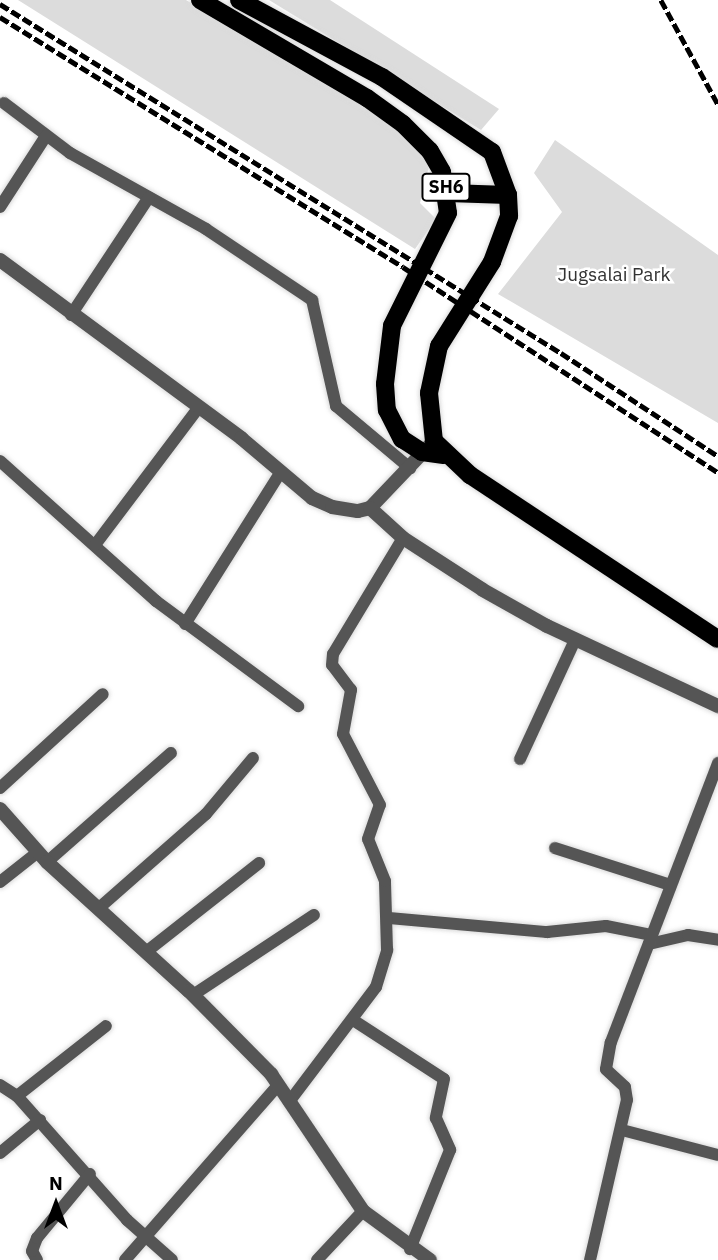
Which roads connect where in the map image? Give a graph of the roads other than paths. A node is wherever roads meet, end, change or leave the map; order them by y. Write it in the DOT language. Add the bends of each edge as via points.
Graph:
graph roads {
  1 [pos="200,0"];
  2 [pos="239,0"];
  3 [pos="4,103"];
  4 [pos="47,136"];
  5 [pos="448,193"];
  6 [pos="508,195"];
  7 [pos="149,197"];
  8 [pos="0,206"];
  9 [pos="0,260"];
  10 [pos="71,315"];
  11 [pos="198,407"];
  12 [pos="433,449"];
  13 [pos="0,461"];
  14 [pos="410,468"];
  15 [pos="280,473"];
  16 [pos="370,508"];
  17 [pos="403,538"];
  18 [pos="94,545"];
  19 [pos="185,624"];
  20 [pos="575,639"];
  21 [pos="718,639"];
  22 [pos="103,694"];
  23 [pos="298,706"];
  24 [pos="718,706"];
  25 [pos="171,753"];
  26 [pos="253,758"];
  27 [pos="520,759"];
  28 [pos="718,763"];
  29 [pos="0,788"];
  30 [pos="0,809"];
  31 [pos="555,848"];
  32 [pos="43,857"];
  33 [pos="259,863"];
  34 [pos="0,881"];
  35 [pos="670,885"];
  36 [pos="99,908"];
  37 [pos="314,915"];
  38 [pos="389,918"];
  39 [pos="650,939"];
  40 [pos="718,940"];
  41 [pos="146,952"];
  42 [pos="193,995"];
  43 [pos="353,1020"];
  44 [pos="106,1026"];
  45 [pos="0,1085"];
  46 [pos="278,1085"];
  47 [pos="17,1096"];
  48 [pos="289,1102"];
  49 [pos="40,1120"];
  50 [pos="622,1130"];
  51 [pos="0,1153"];
  52 [pos="718,1155"];
  53 [pos="90,1174"];
  54 [pos="362,1210"];
  55 [pos="146,1235"];
  56 [pos="410,1249"];
  57 [pos="37,1260"];
  58 [pos="125,1260"];
  59 [pos="172,1260"];
  60 [pos="317,1260"];
  61 [pos="430,1260"];
  62 [pos="590,1260"];
  1 -- 5 [label="main road, SH6" via="403,124 430,151"];
  2 -- 6 [label="main road, SH6" via="382,77 458,125 492,152"];
  3 -- 4 [label="street"];
  4 -- 7 [label="street"];
  4 -- 8 [label="street"];
  5 -- 6 [label="main road"];
  5 -- 12 [label="main road, SH6" via="442,231 392,326 386,359 387,410 393,428"];
  6 -- 12 [label="main road, SH6" via="504,237 445,332 432,368"];
  7 -- 10 [label="street"];
  7 -- 14 [label="street" via="312,300 336,406"];
  9 -- 10 [label="street"];
  10 -- 11 [label="street"];
  11 -- 15 [label="street"];
  11 -- 18 [label="street"];
  12 -- 14 [label="street"];
  12 -- 21 [label="main road, SH6"];
  13 -- 18 [label="street"];
  14 -- 16 [label="street"];
  15 -- 16 [label="street" via="332,507 358,512"];
  15 -- 19 [label="street"];
  16 -- 17 [label="street"];
  17 -- 20 [label="street" via="453,573"];
  17 -- 38 [label="street" via="333,654 332,665 351,690 342,734 380,805 368,839 385,881"];
  18 -- 19 [label="street"];
  19 -- 23 [label="street"];
  20 -- 24 [label="street"];
  20 -- 27 [label="street"];
  22 -- 29 [label="street"];
  25 -- 32 [label="street"];
  26 -- 36 [label="street" via="206,814"];
  28 -- 35 [label="street"];
  30 -- 32 [label="street"];
  31 -- 35 [label="street"];
  32 -- 34 [label="street"];
  32 -- 36 [label="street"];
  33 -- 41 [label="street"];
  35 -- 39 [label="street"];
  36 -- 41 [label="street"];
  37 -- 42 [label="street"];
  38 -- 39 [label="street" via="547,932 606,926"];
  38 -- 43 [label="street" via="380,976"];
  39 -- 40 [label="street" via="688,935"];
  39 -- 50 [label="street" via="607,1058 610,1076 625,1087"];
  41 -- 42 [label="street"];
  42 -- 46 [label="street"];
  43 -- 48 [label="street"];
  43 -- 56 [label="street" via="444,1079 436,1118 450,1150"];
  44 -- 47 [label="street"];
  45 -- 47 [label="street"];
  46 -- 48 [label="street"];
  46 -- 55 [label="street"];
  47 -- 49 [label="street"];
  48 -- 54 [label="street"];
  49 -- 51 [label="street"];
  49 -- 53 [label="street"];
  50 -- 52 [label="street"];
  50 -- 62 [label="street"];
  53 -- 55 [label="street"];
  53 -- 57 [label="street" via="37,1238 32,1251"];
  54 -- 56 [label="street"];
  54 -- 60 [label="street"];
  55 -- 58 [label="street"];
  55 -- 59 [label="street"];
  56 -- 61 [label="street"];
}
